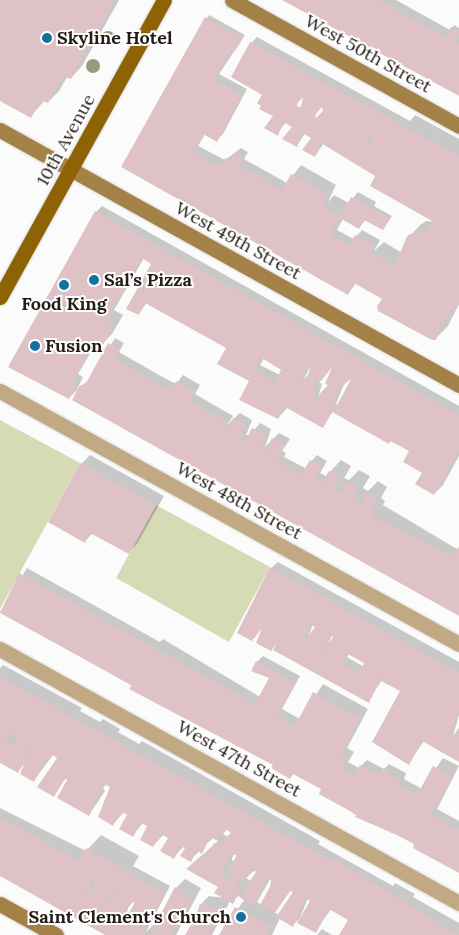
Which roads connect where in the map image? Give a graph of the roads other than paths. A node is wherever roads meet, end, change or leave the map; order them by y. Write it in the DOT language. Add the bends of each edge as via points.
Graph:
graph roads {
  1 [pos="164,0"];
  2 [pos="232,0"];
  3 [pos="459,126"];
  4 [pos="0,130"];
  5 [pos="70,170"];
  6 [pos="0,297"];
  7 [pos="459,385"];
  8 [pos="0,391"];
  9 [pos="459,644"];
  10 [pos="0,648"];
  11 [pos="459,903"];
  12 [pos="0,904"];
  13 [pos="56,935"];
  1 -- 5 [label="main road, 10th Avenue"];
  2 -- 3 [label="main road, West 50th Street"];
  4 -- 5 [label="main road, West 49th Street"];
  5 -- 6 [label="main road, 10th Avenue"];
  5 -- 7 [label="main road, West 49th Street"];
  8 -- 9 [label="street, West 48th Street"];
  10 -- 11 [label="street, West 47th Street"];
  12 -- 13 [label="main road"];
}
